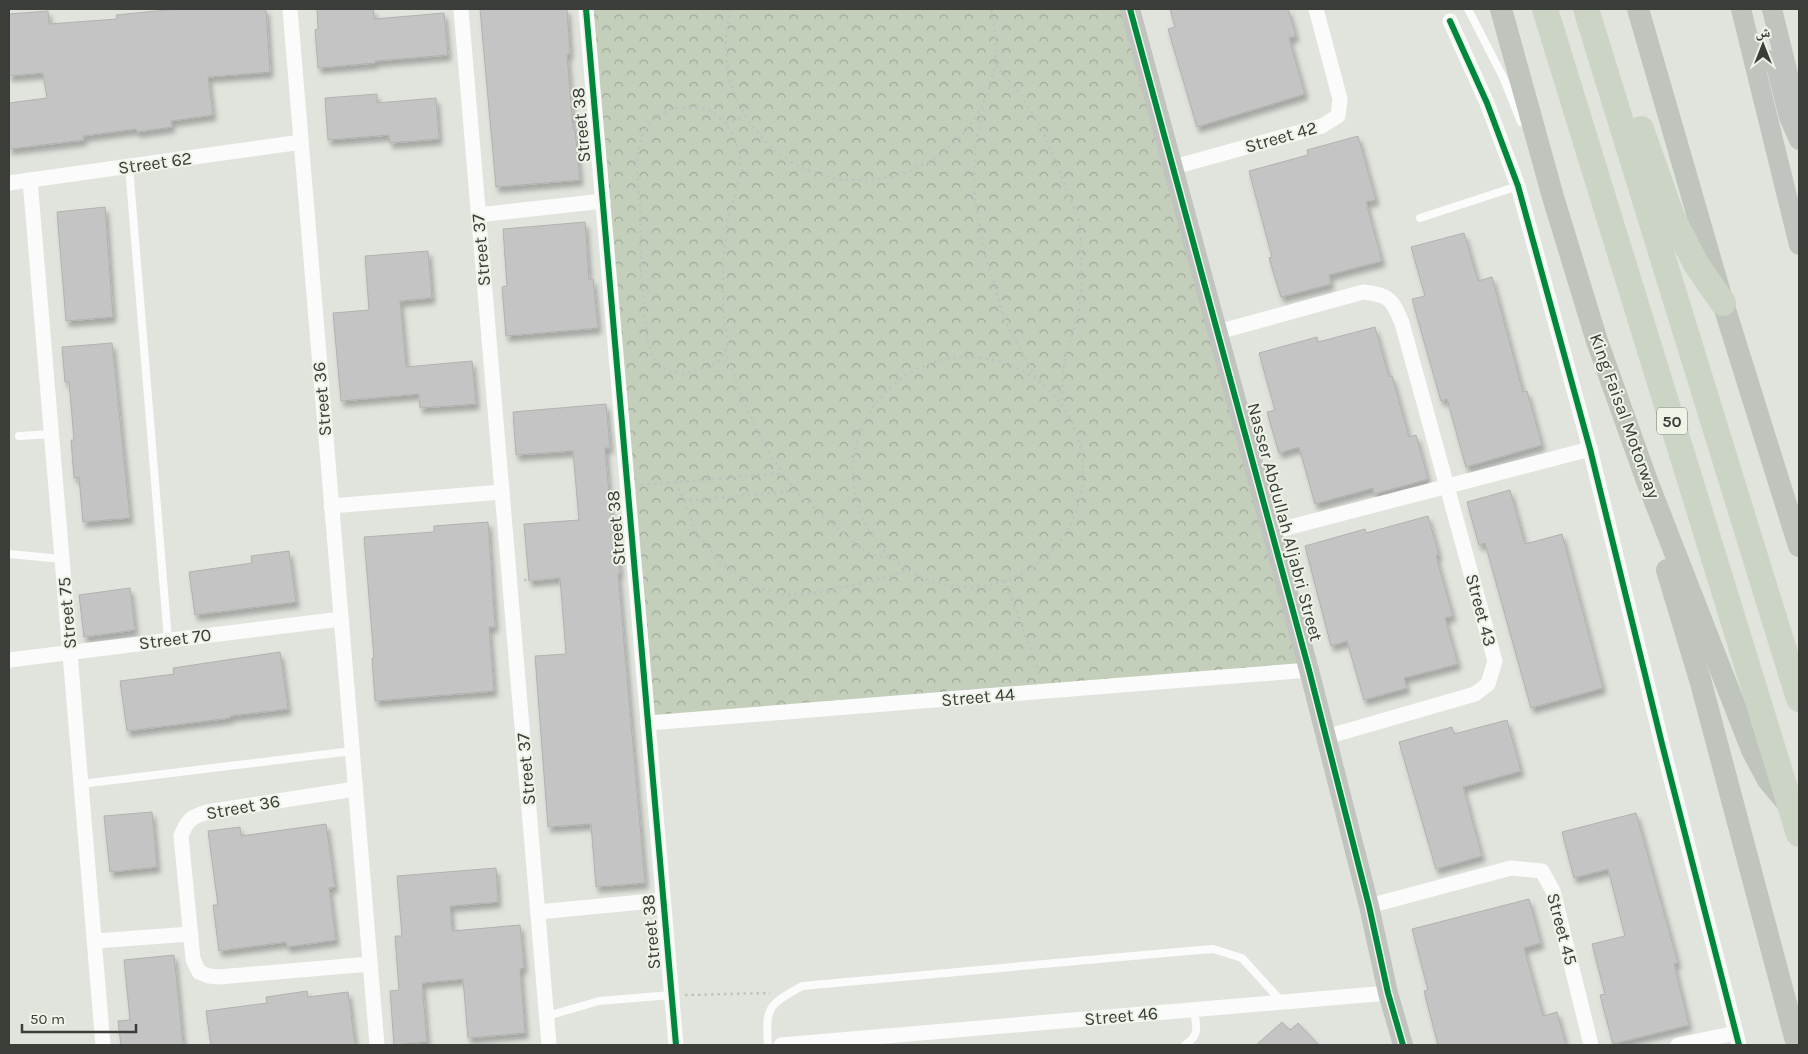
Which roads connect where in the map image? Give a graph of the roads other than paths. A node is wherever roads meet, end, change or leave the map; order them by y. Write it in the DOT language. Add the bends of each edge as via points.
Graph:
graph roads {
  1 [pos="290,9"];
  2 [pos="460,9"];
  3 [pos="586,9"];
  4 [pos="1130,9"];
  5 [pos="1316,9"];
  6 [pos="1468,9"];
  7 [pos="1501,9"];
  8 [pos="1545,9"];
  9 [pos="1586,9"];
  10 [pos="1590,9"];
  11 [pos="1638,9"];
  12 [pos="1741,9"];
  13 [pos="1772,9"];
  14 [pos="1450,22"];
  15 [pos="1754,61"];
  16 [pos="1799,120"];
  17 [pos="1523,126"];
  18 [pos="1799,140"];
  19 [pos="301,142"];
  20 [pos="1529,143"];
  21 [pos="129,166"];
  22 [pos="1174,167"];
  23 [pos="30,180"];
  24 [pos="9,183"];
  25 [pos="1518,186"];
  26 [pos="1553,197"];
  27 [pos="603,201"];
  28 [pos="478,215"];
  29 [pos="1420,218"];
  30 [pos="1799,245"];
  31 [pos="1723,304"];
  32 [pos="1218,332"];
  33 [pos="52,434"];
  34 [pos="20,436"];
  35 [pos="1590,449"];
  36 [pos="1647,481"];
  37 [pos="1446,487"];
  38 [pos="502,492"];
  39 [pos="331,506"];
  40 [pos="1272,532"];
  41 [pos="1799,546"];
  42 [pos="9,554"];
  43 [pos="62,559"];
  44 [pos="341,619"];
  45 [pos="168,640"];
  46 [pos="70,652"];
  47 [pos="9,660"];
  48 [pos="1309,670"];
  49 [pos="1799,699"];
  50 [pos="648,723"];
  51 [pos="1326,737"];
  52 [pos="352,751"];
  53 [pos="81,784"];
  54 [pos="355,789"];
  55 [pos="1790,807"];
  56 [pos="1799,834"];
  57 [pos="663,900"];
  58 [pos="1369,906"];
  59 [pos="538,912"];
  60 [pos="191,934"];
  61 [pos="95,941"];
  62 [pos="370,964"];
  63 [pos="1388,993"];
  64 [pos="671,995"];
  65 [pos="1282,1002"];
  66 [pos="1194,1010"];
  67 [pos="547,1016"];
  68 [pos="1737,1039"];
  69 [pos="853,1042"];
  70 [pos="104,1045"];
  71 [pos="377,1045"];
  72 [pos="549,1045"];
  73 [pos="676,1045"];
  74 [pos="768,1045"];
  75 [pos="781,1045"];
  76 [pos="1185,1045"];
  77 [pos="1403,1045"];
  78 [pos="1591,1045"];
  79 [pos="1678,1045"];
  80 [pos="1797,1045"];
  1 -- 19 [label="street, Street 36"];
  2 -- 28 [label="street, Street 37"];
  3 -- 27 [label="street, Street 38"];
  4 -- 22 [label="street, Nasser Abdullah Aljabri Street"];
  5 -- 22 [label="street, Street 42" via="1340,98 1338,116 1322,126"];
  6 -- 17 [label="lane" via="1503,77"];
  7 -- 26 [label="main road, King Faisal Motorway"];
  8 -- 55 [label="highway, King Faisal Motorway / 50"];
  9 -- 49 [label="highway, 50"];
  10 -- 31 [label="highway" via="1605,32 1620,67 1672,217 1696,264"];
  11 -- 31 [label="main road"];
  12 -- 15 [label="street"];
  13 -- 16 [label="street"];
  14 -- 25 [label="street" via="1487,103"];
  15 -- 18 [label="street" via="1770,60 1776,66 1789,117"];
  15 -- 30 [label="street"];
  19 -- 21 [label="street, Street 62"];
  19 -- 39 [label="street, Street 36"];
  20 -- 26 [label="lane"];
  21 -- 23 [label="street, Street 62"];
  21 -- 45 [label="lane"];
  22 -- 32 [label="street, Nasser Abdullah Aljabri Street"];
  23 -- 24 [label="street, Street 62"];
  23 -- 33 [label="street, Street 75"];
  25 -- 29 [label="lane"];
  25 -- 35 [label="street"];
  26 -- 36 [label="main road, King Faisal Motorway" via="1597,341"];
  27 -- 28 [label="street"];
  27 -- 50 [label="street, Street 38"];
  28 -- 38 [label="street, Street 37"];
  31 -- 41 [label="main road"];
  32 -- 37 [label="street, Street 43" via="1363,292 1382,294 1395,306 1402,324"];
  32 -- 40 [label="street, Nasser Abdullah Aljabri Street"];
  33 -- 34 [label="lane"];
  33 -- 43 [label="street, Street 75"];
  35 -- 37 [label="street"];
  35 -- 68 [label="street"];
  36 -- 55 [label="main road, King Faisal Motorway" via="1752,750 1768,780"];
  36 -- 80 [label="main road" via="1662,552 1702,683"];
  37 -- 40 [label="street"];
  37 -- 51 [label="street, Street 43" via="1494,660 1488,684 1475,694"];
  38 -- 39 [label="street"];
  38 -- 59 [label="street, Street 37"];
  39 -- 44 [label="street, Street 36"];
  40 -- 48 [label="street, Nasser Abdullah Aljabri Street"];
  42 -- 43 [label="lane"];
  43 -- 46 [label="street, Street 75"];
  44 -- 45 [label="street, Street 70"];
  44 -- 52 [label="street, Street 36"];
  45 -- 46 [label="street, Street 70"];
  46 -- 47 [label="street, Street 70"];
  46 -- 53 [label="street, Street 75"];
  48 -- 50 [label="street, Street 44"];
  48 -- 51 [label="street, Nasser Abdullah Aljabri Street"];
  50 -- 57 [label="street, Street 38"];
  51 -- 58 [label="street, Nasser Abdullah Aljabri Street"];
  52 -- 53 [label="lane"];
  52 -- 54 [label="street, Street 36"];
  53 -- 61 [label="street, Street 75"];
  54 -- 60 [label="street, Street 36" via="207,812 185,824 180,836"];
  54 -- 62 [label="street, Street 36"];
  55 -- 56 [label="highway, King Faisal Motorway / 50"];
  57 -- 59 [label="street, Street 38"];
  57 -- 64 [label="street, Street 38"];
  58 -- 63 [label="street, Nasser Abdullah Aljabri Street"];
  58 -- 78 [label="street, Street 45" via="1511,868 1542,870 1553,891"];
  59 -- 67 [label="street, Street 37"];
  60 -- 61 [label="street"];
  60 -- 62 [label="street, Street 36" via="193,959 199,972 209,976"];
  61 -- 70 [label="street, Street 75"];
  62 -- 71 [label="street, Street 36"];
  63 -- 65 [label="street, Street 46"];
  63 -- 77 [label="street, Nasser Abdullah Aljabri Street"];
  64 -- 67 [label="lane" via="599,1001"];
  64 -- 73 [label="street, Street 38"];
  65 -- 66 [label="street, Street 46"];
  65 -- 74 [label="lane" via="1242,958 1214,949 802,986 770,1008 766,1021"];
  66 -- 69 [label="street, Street 46"];
  66 -- 76 [label="lane" via="1197,1034"];
  67 -- 72 [label="street, Street 37"];
  68 -- 79 [label="street"];
  69 -- 75 [label="street, Street 46"];
}
